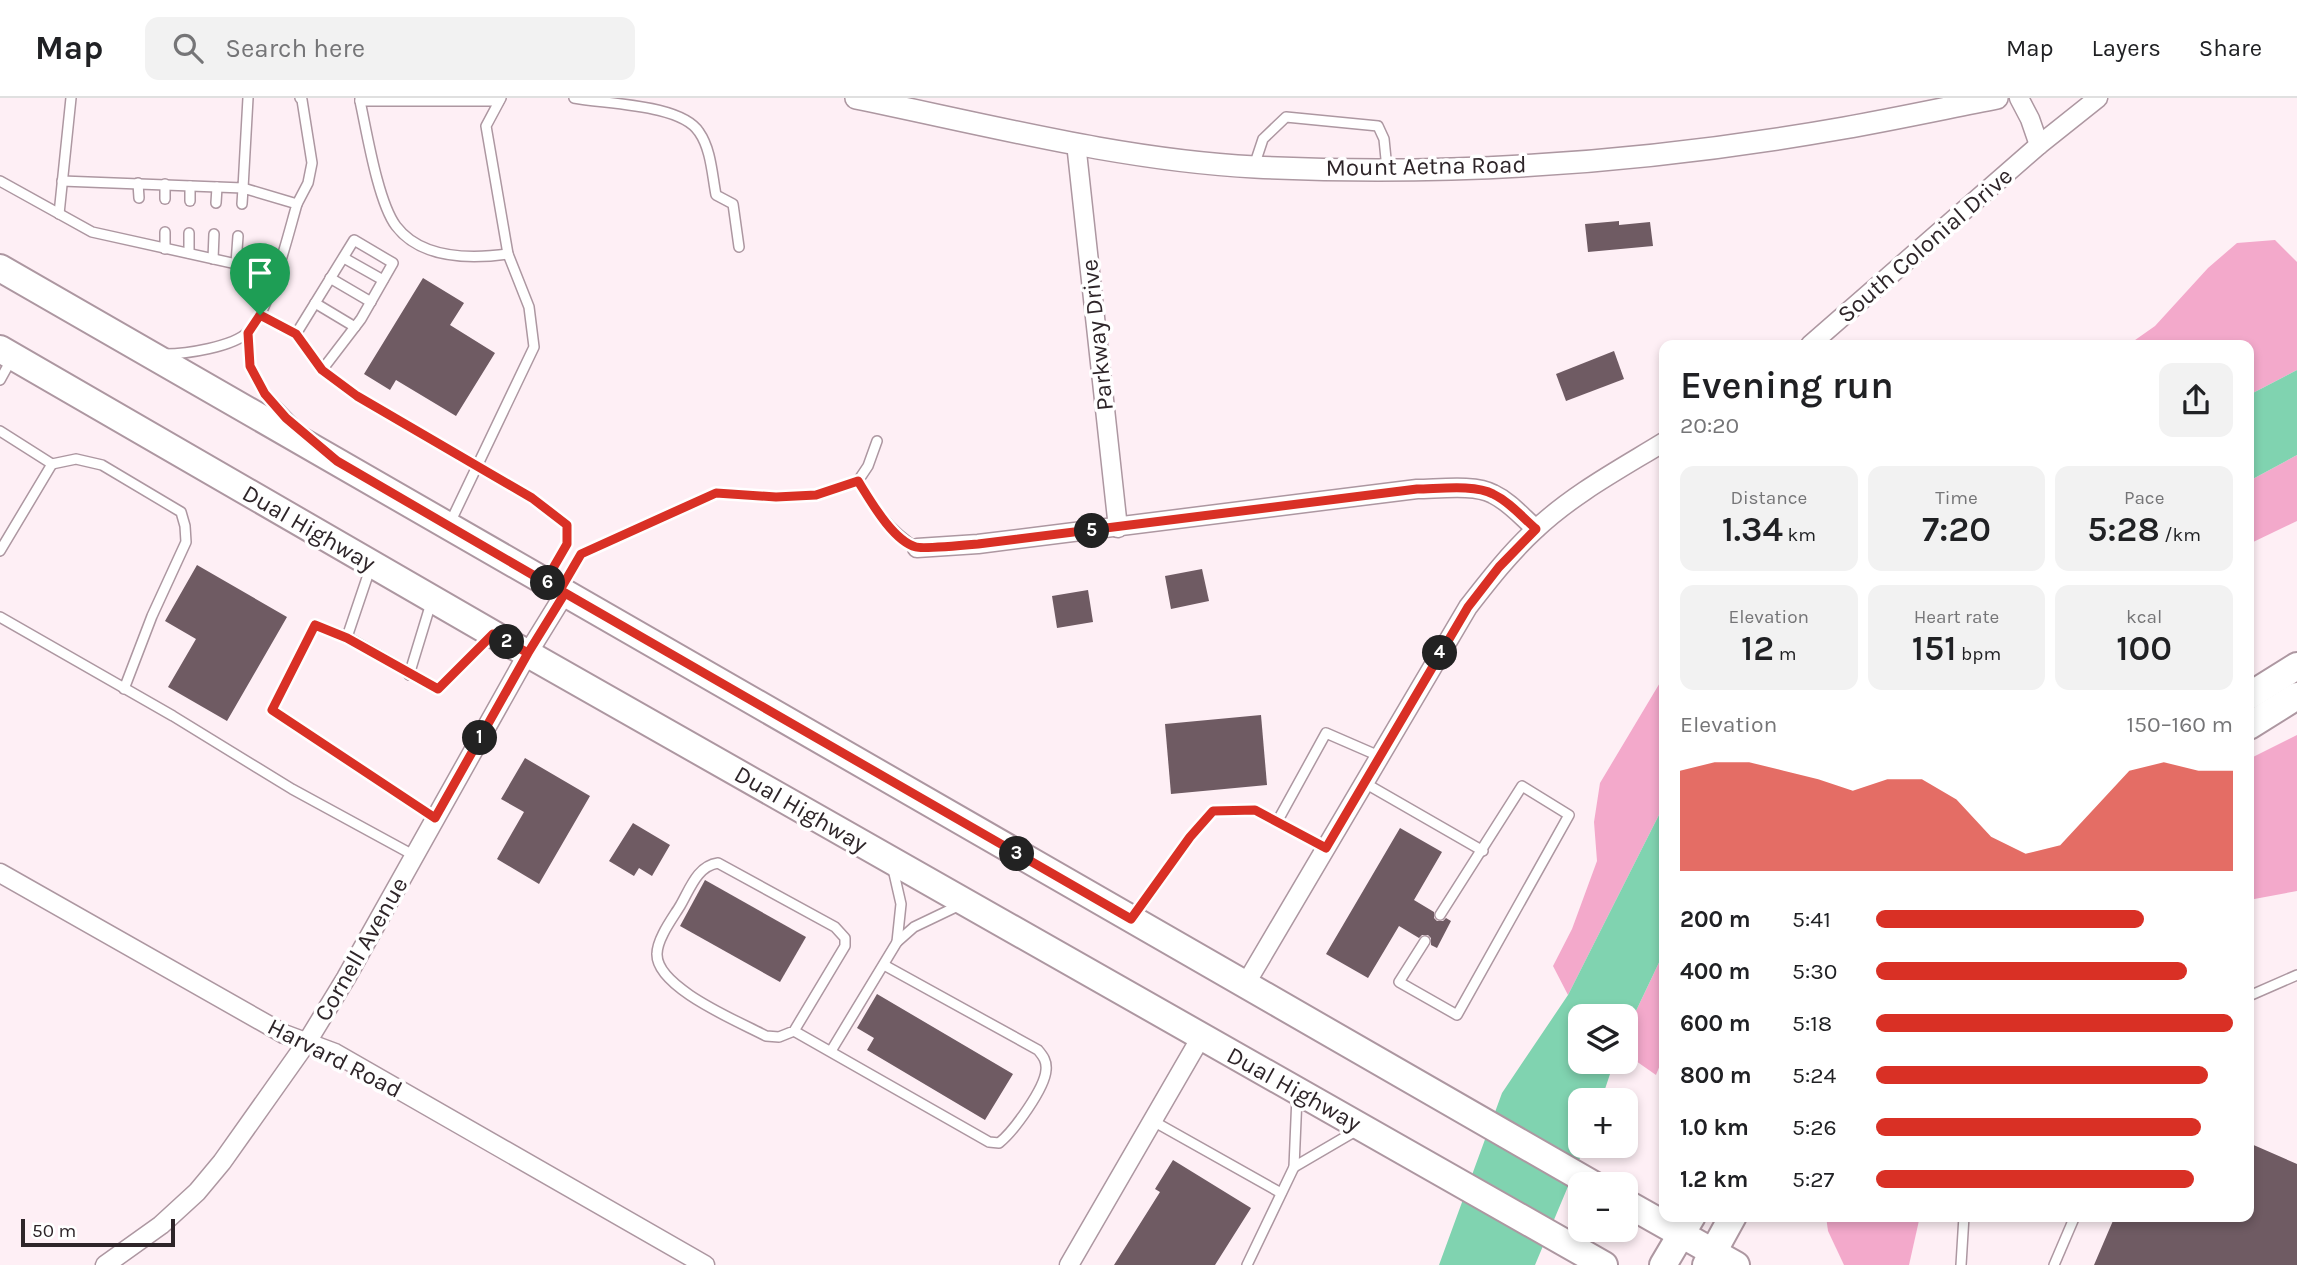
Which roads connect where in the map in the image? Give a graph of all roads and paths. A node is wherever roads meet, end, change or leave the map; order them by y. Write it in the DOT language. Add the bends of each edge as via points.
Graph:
graph roads {
  1 [pos="71,98"];
  2 [pos="248,98"];
  3 [pos="300,98"];
  4 [pos="574,98"];
  5 [pos="856,98"];
  6 [pos="1997,98"];
  7 [pos="2019,98"];
  8 [pos="2098,98"];
  9 [pos="360,99"];
  10 [pos="500,99"];
  11 [pos="1076,143"];
  12 [pos="2039,145"];
  13 [pos="1254,167"];
  14 [pos="1387,169"];
  15 [pos="0,181"];
  16 [pos="62,181"];
  17 [pos="138,183"];
  18 [pos="164,184"];
  19 [pos="190,186"];
  20 [pos="217,187"];
  21 [pos="243,188"];
  22 [pos="139,198"];
  23 [pos="165,199"];
  24 [pos="190,201"];
  25 [pos="216,203"];
  26 [pos="242,204"];
  27 [pos="297,204"];
  28 [pos="59,214"];
  29 [pos="139,230"];
  30 [pos="165,232"];
  31 [pos="189,233"];
  32 [pos="214,234"];
  33 [pos="238,236"];
  34 [pos="139,243"];
  35 [pos="739,247"];
  36 [pos="166,248"];
  37 [pos="189,253"];
  38 [pos="508,254"];
  39 [pos="344,258"];
  40 [pos="213,259"];
  41 [pos="236,264"];
  42 [pos="0,268"];
  43 [pos="277,273"];
  44 [pos="330,278"];
  45 [pos="383,280"];
  46 [pos="371,302"];
  47 [pos="315,303"];
  48 [pos="260,315"];
  49 [pos="355,327"];
  50 [pos="248,333"];
  51 [pos="296,334"];
  52 [pos="1816,340"];
  53 [pos="146,352"];
  54 [pos="6,353"];
  55 [pos="322,370"];
  56 [pos="0,380"];
  57 [pos="0,431"];
  58 [pos="877,441"];
  59 [pos="1659,445"];
  60 [pos="337,461"];
  61 [pos="52,464"];
  62 [pos="476,466"];
  63 [pos="858,481"];
  64 [pos="449,526"];
  65 [pos="1118,528"];
  66 [pos="1536,529"];
  67 [pos="917,548"];
  68 [pos="0,551"];
  69 [pos="372,564"];
  70 [pos="557,588"];
  71 [pos="432,599"];
  72 [pos="0,617"];
  73 [pos="493,634"];
  74 [pos="347,638"];
  75 [pos="528,653"];
  76 [pos="2297,666"];
  77 [pos="410,675"];
  78 [pos="124,689"];
  79 [pos="2254,693"];
  80 [pos="2297,696"];
  81 [pos="2254,723"];
  82 [pos="1379,756"];
  83 [pos="1363,782"];
  84 [pos="435,818"];
  85 [pos="1277,822"];
  86 [pos="1326,848"];
  87 [pos="1483,851"];
  88 [pos="415,856"];
  89 [pos="892,860"];
  90 [pos="0,873"];
  91 [pos="965,903"];
  92 [pos="1440,915"];
  93 [pos="1131,919"];
  94 [pos="1425,941"];
  95 [pos="897,942"];
  96 [pos="884,965"];
  97 [pos="2297,975"];
  98 [pos="1245,985"];
  99 [pos="2254,994"];
  100 [pos="794,1031"];
  101 [pos="1201,1037"];
  102 [pos="307,1042"];
  103 [pos="831,1051"];
  104 [pos="1297,1090"];
  105 [pos="1153,1121"];
  106 [pos="1362,1127"];
  107 [pos="1294,1167"];
  108 [pos="1571,1172"];
  109 [pos="1281,1193"];
  110 [pos="1638,1210"];
  111 [pos="1659,1216"];
  112 [pos="1730,1222"];
  113 [pos="1964,1222"];
  114 [pos="2072,1222"];
  115 [pos="1686,1225"];
  116 [pos="1710,1259"];
  117 [pos="105,1265"];
  118 [pos="705,1265"];
  119 [pos="1069,1265"];
  120 [pos="1247,1265"];
  121 [pos="1604,1265"];
  122 [pos="1663,1265"];
  123 [pos="1736,1265"];
  124 [pos="1961,1265"];
  125 [pos="2054,1265"];
  1 -- 16 [label="lane"];
  2 -- 21 [label="lane"];
  3 -- 27 [label="lane" via="312,163"];
  4 -- 35 [label="lane" via="664,112 698,129 707,145 716,195 733,204"];
  5 -- 11 [label="street, Mount Aetna Road"];
  6 -- 14 [label="street, Mount Aetna Road" via="1743,144 1566,162"];
  7 -- 12 [label="street"];
  8 -- 12 [label="street, South Colonial Drive"];
  9 -- 10 [label="lane"];
  9 -- 38 [label="lane" via="386,208 397,228 431,251 474,258"];
  10 -- 38 [label="lane" via="486,125"];
  11 -- 13 [label="street, Mount Aetna Road"];
  11 -- 65 [label="street, Parkway Drive"];
  12 -- 52 [label="street, South Colonial Drive"];
  13 -- 14 [label="street, Mount Aetna Road"];
  13 -- 14 [label="lane" via="1263,139 1286,117 1378,126"];
  15 -- 28 [label="lane"];
  16 -- 17 [label="lane"];
  16 -- 28 [label="lane"];
  17 -- 18 [label="lane"];
  17 -- 22 [label="lane"];
  18 -- 19 [label="lane"];
  18 -- 23 [label="lane"];
  19 -- 20 [label="lane"];
  19 -- 24 [label="lane"];
  20 -- 21 [label="lane"];
  20 -- 25 [label="lane"];
  21 -- 26 [label="lane"];
  21 -- 27 [label="lane"];
  27 -- 43 [label="lane"];
  28 -- 34 [label="lane" via="92,232"];
  29 -- 34 [label="lane"];
  30 -- 36 [label="lane"];
  31 -- 37 [label="lane"];
  32 -- 40 [label="lane"];
  33 -- 41 [label="lane"];
  34 -- 36 [label="lane"];
  36 -- 37 [label="lane"];
  37 -- 40 [label="lane"];
  38 -- 62 [label="lane" via="529,307 534,347"];
  39 -- 44 [label="lane"];
  39 -- 45 [label="lane"];
  39 -- 45 [label="lane" via="354,240 393,263"];
  40 -- 41 [label="lane"];
  41 -- 43 [label="lane"];
  42 -- 53 [label="main road"];
  43 -- 48 [label="lane"];
  44 -- 46 [label="lane"];
  44 -- 47 [label="lane"];
  45 -- 46 [label="lane"];
  46 -- 49 [label="lane"];
  47 -- 49 [label="lane"];
  47 -- 51 [label="lane"];
  48 -- 50 [label="lane"];
  48 -- 51 [label="lane"];
  49 -- 55 [label="lane"];
  50 -- 53 [label="lane" via="188,354"];
  50 -- 60 [label="lane" via="250,366 265,394"];
  51 -- 55 [label="lane"];
  53 -- 60 [label="main road"];
  54 -- 56 [label="lane"];
  54 -- 69 [label="main road, Dual Highway"];
  55 -- 62 [label="lane" via="357,396"];
  57 -- 61 [label="lane"];
  58 -- 63 [label="lane"];
  59 -- 66 [label="street"];
  60 -- 64 [label="main road"];
  61 -- 68 [label="lane"];
  61 -- 78 [label="lane" via="76,459 102,465 181,512 186,542"];
  62 -- 64 [label="lane"];
  62 -- 70 [label="lane" via="532,498 567,525"];
  63 -- 67 [label="lane" via="879,516"];
  63 -- 70 [label="lane" via="816,495 716,493 581,554"];
  64 -- 70 [label="main road"];
  65 -- 66 [label="street" via="1417,489 1465,489 1491,492"];
  65 -- 67 [label="street"];
  66 -- 82 [label="street" via="1468,607"];
  69 -- 71 [label="main road, Dual Highway"];
  69 -- 74 [label="lane"];
  70 -- 75 [label="street, Cornell Avenue"];
  70 -- 93 [label="main road"];
  71 -- 73 [label="main road, Dual Highway"];
  71 -- 77 [label="lane"];
  72 -- 78 [label="lane"];
  73 -- 75 [label="main road, Dual Highway"];
  73 -- 77 [label="lane" via="438,689"];
  74 -- 77 [label="lane"];
  74 -- 84 [label="lane" via="315,625 272,710"];
  75 -- 84 [label="street, Cornell Avenue"];
  75 -- 89 [label="main road, Dual Highway"];
  76 -- 79 [label="main road"];
  78 -- 88 [label="lane"];
  80 -- 81 [label="main road"];
  82 -- 83 [label="street"];
  82 -- 85 [label="lane" via="1326,733"];
  83 -- 86 [label="street"];
  83 -- 87 [label="lane"];
  84 -- 88 [label="street, Cornell Avenue"];
  85 -- 86 [label="lane"];
  85 -- 93 [label="lane" via="1255,810 1213,811"];
  86 -- 98 [label="street"];
  87 -- 92 [label="lane"];
  87 -- 94 [label="lane" via="1522,786 1569,815 1457,1014 1399,982"];
  88 -- 102 [label="street, Cornell Avenue"];
  89 -- 91 [label="main road, Dual Highway"];
  89 -- 95 [label="lane" via="901,904"];
  90 -- 102 [label="street, Harvard Road" via="284,1034"];
  91 -- 95 [label="lane" via="914,927"];
  91 -- 101 [label="main road, Dual Highway"];
  93 -- 98 [label="main road"];
  95 -- 96 [label="lane"];
  96 -- 103 [label="lane"];
  96 -- 103 [label="lane" via="1044,1056 1044,1080 1021,1119 999,1143 989,1142"];
  97 -- 99 [label="lane"];
  98 -- 108 [label="main road"];
  100 -- 100 [label="lane" via="766,1036 680,989 660,967 657,951 667,927 701,869 718,863 835,927 845,938 845,946"];
  100 -- 103 [label="lane"];
  101 -- 104 [label="main road, Dual Highway"];
  101 -- 105 [label="street"];
  102 -- 117 [label="street, Cornell Avenue" via="197,1192"];
  102 -- 118 [label="street, Harvard Road"];
  104 -- 106 [label="main road, Dual Highway"];
  104 -- 107 [label="lane"];
  105 -- 109 [label="lane"];
  105 -- 119 [label="street"];
  106 -- 107 [label="lane"];
  106 -- 121 [label="main road, Dual Highway"];
  107 -- 109 [label="lane"];
  109 -- 120 [label="lane"];
  110 -- 111 [label="main road"];
  112 -- 116 [label="main road"];
  113 -- 124 [label="lane"];
  114 -- 125 [label="lane"];
  115 -- 116 [label="main road"];
  115 -- 122 [label="main road"];
  116 -- 123 [label="main road"];
}
